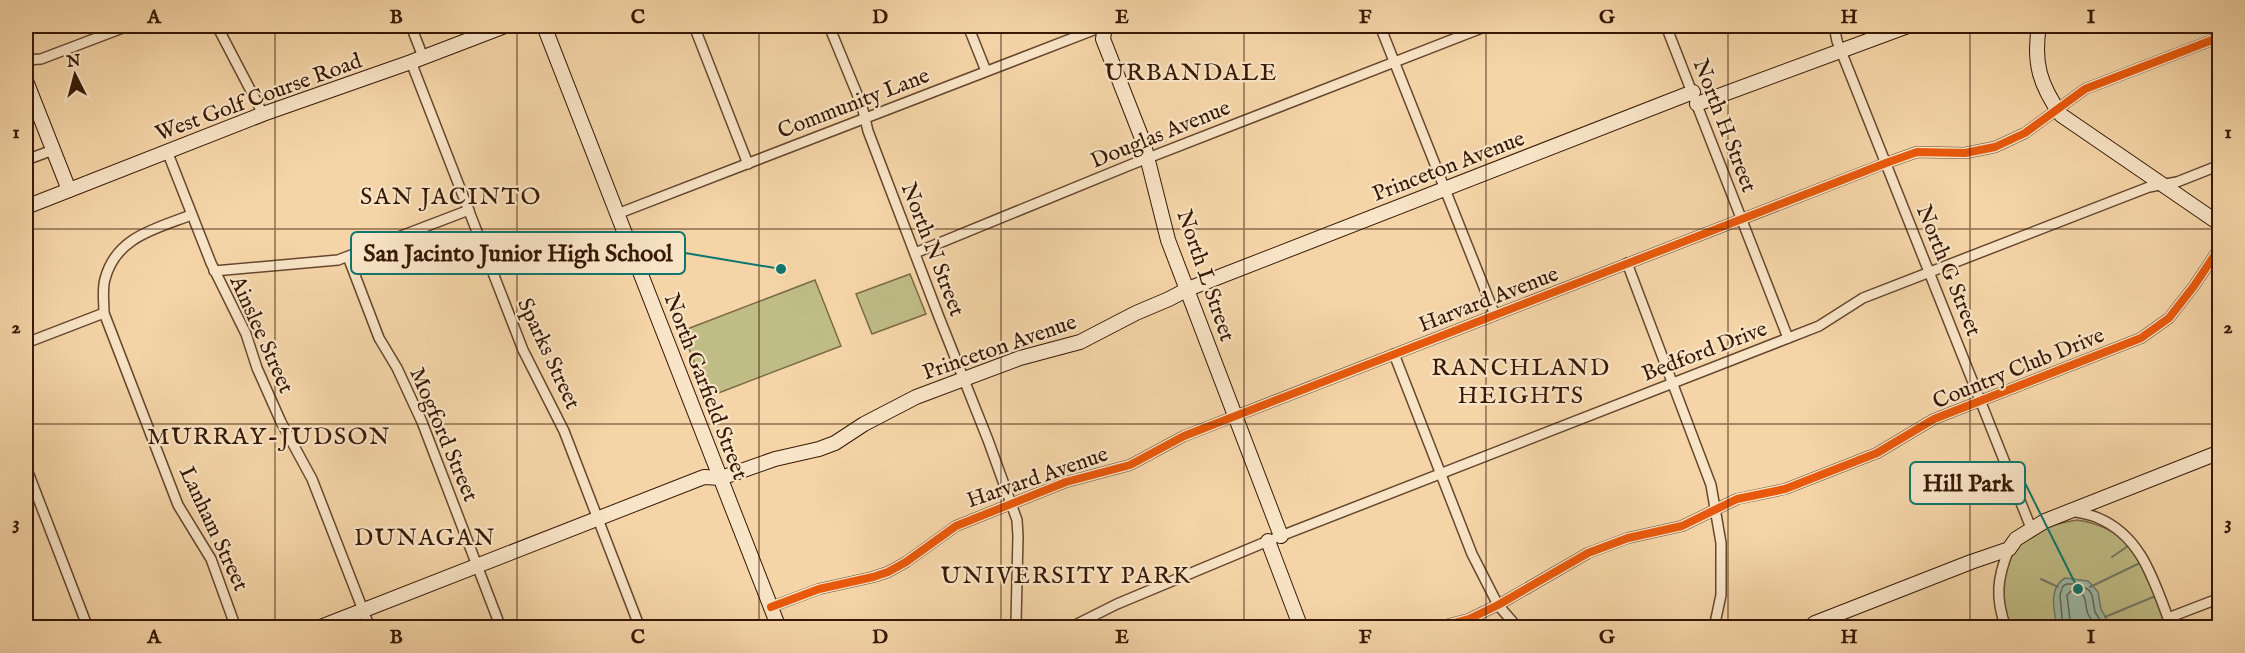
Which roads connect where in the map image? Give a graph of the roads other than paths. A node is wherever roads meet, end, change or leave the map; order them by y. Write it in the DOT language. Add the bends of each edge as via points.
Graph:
graph roads {
  1 [pos="128,26"];
  2 [pos="217,26"];
  3 [pos="411,26"];
  4 [pos="505,26"];
  5 [pos="544,26"];
  6 [pos="694,26"];
  7 [pos="829,26"];
  8 [pos="968,26"];
  9 [pos="1104,26"];
  10 [pos="1380,26"];
  11 [pos="1487,26"];
  12 [pos="1666,26"];
  13 [pos="1834,26"];
  14 [pos="1908,26"];
  15 [pos="2039,26"];
  16 [pos="2220,37"];
  17 [pos="1841,49"];
  18 [pos="26,60"];
  19 [pos="417,60"];
  20 [pos="1395,61"];
  21 [pos="986,71"];
  22 [pos="26,81"];
  23 [pos="1695,98"];
  24 [pos="2056,108"];
  25 [pos="263,114"];
  26 [pos="865,118"];
  27 [pos="53,150"];
  28 [pos="167,151"];
  29 [pos="1148,158"];
  30 [pos="26,160"];
  31 [pos="1886,163"];
  32 [pos="748,164"];
  33 [pos="2220,165"];
  34 [pos="2163,186"];
  35 [pos="1445,188"];
  36 [pos="69,190"];
  37 [pos="26,207"];
  38 [pos="469,210"];
  39 [pos="617,214"];
  40 [pos="191,215"];
  41 [pos="1742,219"];
  42 [pos="2220,224"];
  43 [pos="2220,247"];
  44 [pos="915,253"];
  45 [pos="348,257"];
  46 [pos="1627,263"];
  47 [pos="214,271"];
  48 [pos="1930,272"];
  49 [pos="1188,289"];
  50 [pos="104,313"];
  51 [pos="1495,315"];
  52 [pos="1788,338"];
  53 [pos="26,343"];
  54 [pos="1394,354"];
  55 [pos="965,379"];
  56 [pos="1672,384"];
  57 [pos="1981,401"];
  58 [pos="1236,416"];
  59 [pos="2220,452"];
  60 [pos="27,473"];
  61 [pos="1441,474"];
  62 [pos="721,478"];
  63 [pos="1011,503"];
  64 [pos="1715,509"];
  65 [pos="2070,511"];
  66 [pos="597,519"];
  67 [pos="2031,528"];
  68 [pos="1281,536"];
  69 [pos="1268,541"];
  70 [pos="2009,549"];
  71 [pos="477,565"];
  72 [pos="2220,598"];
  73 [pos="1498,606"];
  74 [pos="771,607"];
  75 [pos="363,610"];
  76 [pos="2168,618"];
  77 [pos="88,627"];
  78 [pos="236,627"];
  79 [pos="318,627"];
  80 [pos="370,627"];
  81 [pos="501,627"];
  82 [pos="640,627"];
  83 [pos="780,627"];
  84 [pos="1017,627"];
  85 [pos="1069,627"];
  86 [pos="1301,627"];
  87 [pos="1435,627"];
  88 [pos="1518,627"];
  89 [pos="1713,627"];
  90 [pos="1809,627"];
  91 [pos="2006,627"];
  92 [pos="2172,627"];
  1 -- 18 [label="street" via="41,59"];
  2 -- 25 [label="street"];
  3 -- 19 [label="street, Sparks Street"];
  4 -- 19 [label="street, West Golf Course Road"];
  5 -- 39 [label="street, North Garfield Street"];
  6 -- 32 [label="street"];
  7 -- 26 [label="street, North N Street"];
  8 -- 21 [label="street"];
  9 -- 21 [label="street, Community Lane"];
  9 -- 29 [label="street, North L Street" via="1103,39"];
  10 -- 20 [label="street"];
  11 -- 20 [label="street, Douglas Avenue"];
  12 -- 23 [label="street, North H Street"];
  13 -- 17 [label="street, North G Street"];
  14 -- 17 [label="street, Princeton Avenue"];
  15 -- 24 [label="street" via="2036,52 2040,76"];
  16 -- 24 [label="street, Harvard Avenue" via="2085,88"];
  17 -- 23 [label="street, Princeton Avenue"];
  17 -- 31 [label="street, North G Street"];
  19 -- 25 [label="street, West Golf Course Road"];
  19 -- 38 [label="street, Sparks Street"];
  20 -- 29 [label="street, Douglas Avenue"];
  20 -- 35 [label="street"];
  21 -- 26 [label="street, Community Lane"];
  22 -- 27 [label="street"];
  23 -- 35 [label="street, Princeton Avenue"];
  23 -- 41 [label="street, North H Street"];
  24 -- 31 [label="street, Harvard Avenue" via="2025,133 1995,147 1965,153 1917,152"];
  24 -- 34 [label="street" via="2068,121"];
  25 -- 28 [label="street, West Golf Course Road"];
  26 -- 32 [label="street, Community Lane"];
  26 -- 44 [label="street, North N Street"];
  27 -- 30 [label="street"];
  27 -- 36 [label="street"];
  28 -- 36 [label="street, West Golf Course Road"];
  28 -- 40 [label="street, Ainslee Street"];
  29 -- 44 [label="street, Douglas Avenue"];
  29 -- 49 [label="street, North L Street" via="1168,240"];
  31 -- 41 [label="street, Harvard Avenue"];
  31 -- 48 [label="street, North G Street"];
  32 -- 39 [label="street, Community Lane"];
  33 -- 34 [label="street, Bedford Drive"];
  34 -- 42 [label="street"];
  34 -- 48 [label="street, Bedford Drive"];
  35 -- 49 [label="street, Princeton Avenue"];
  35 -- 51 [label="street"];
  36 -- 37 [label="street, West Golf Course Road"];
  38 -- 45 [label="street"];
  38 -- 66 [label="street, Sparks Street" via="523,350 564,431"];
  39 -- 62 [label="street, North Garfield Street"];
  40 -- 47 [label="street, Ainslee Street"];
  40 -- 50 [label="street" via="125,244 113,258 104,281"];
  41 -- 46 [label="street, Harvard Avenue"];
  41 -- 52 [label="street, North H Street"];
  43 -- 57 [label="street, Country Club Drive" via="2169,318 2141,338"];
  44 -- 55 [label="street, North N Street"];
  45 -- 47 [label="street"];
  45 -- 71 [label="street, Mogford Street" via="379,338 422,422"];
  46 -- 51 [label="street, Harvard Avenue"];
  46 -- 56 [label="street"];
  47 -- 75 [label="street, Ainslee Street" via="246,334 281,422 312,479"];
  48 -- 52 [label="street, Bedford Drive" via="1863,298 1819,326"];
  48 -- 57 [label="street, North G Street"];
  49 -- 55 [label="street, Princeton Avenue" via="1080,342 1020,358"];
  49 -- 58 [label="street, North L Street"];
  50 -- 53 [label="street"];
  50 -- 78 [label="street, Lanham Street" via="178,506 211,559"];
  51 -- 54 [label="street, Harvard Avenue"];
  52 -- 56 [label="street, Bedford Drive"];
  54 -- 58 [label="street, Harvard Avenue"];
  54 -- 61 [label="street"];
  55 -- 62 [label="street, Princeton Avenue" via="888,411 835,443"];
  55 -- 63 [label="street, North N Street"];
  56 -- 61 [label="street, Bedford Drive"];
  56 -- 64 [label="street" via="1710,484"];
  57 -- 64 [label="street, Country Club Drive" via="1934,419 1877,453 1785,489 1737,499"];
  57 -- 67 [label="street, North G Street"];
  58 -- 63 [label="street, Harvard Avenue" via="1184,436 1130,465 1066,482"];
  58 -- 68 [label="street, North L Street"];
  59 -- 65 [label="street"];
  60 -- 77 [label="street"];
  61 -- 68 [label="street, Bedford Drive"];
  61 -- 73 [label="street" via="1472,554"];
  62 -- 66 [label="street, Princeton Avenue" via="704,477"];
  62 -- 74 [label="street, North Garfield Street"];
  63 -- 74 [label="street, Harvard Avenue" via="956,526 888,572 819,589"];
  63 -- 84 [label="street, North N Street" via="1018,536"];
  64 -- 73 [label="street, Country Club Drive" via="1682,526 1628,538 1588,553"];
  64 -- 89 [label="street" via="1721,543 1721,595"];
  65 -- 67 [label="street"];
  65 -- 76 [label="street" via="2098,518 2123,532 2134,544 2146,562"];
  66 -- 71 [label="street, Princeton Avenue"];
  66 -- 82 [label="street, Sparks Street"];
  67 -- 70 [label="street"];
  68 -- 69 [label="street, Bedford Drive"];
  69 -- 85 [label="street, Bedford Drive"];
  69 -- 86 [label="street"];
  70 -- 90 [label="street"];
  70 -- 91 [label="street" via="1998,586"];
  71 -- 75 [label="street, Princeton Avenue"];
  71 -- 81 [label="street, Mogford Street"];
  72 -- 76 [label="street"];
  73 -- 87 [label="street, Country Club Drive" via="1469,619"];
  73 -- 88 [label="street"];
  74 -- 83 [label="street, North Garfield Street"];
  75 -- 79 [label="street, Princeton Avenue"];
  75 -- 80 [label="street, Ainslee Street"];
  76 -- 92 [label="street"];
}
